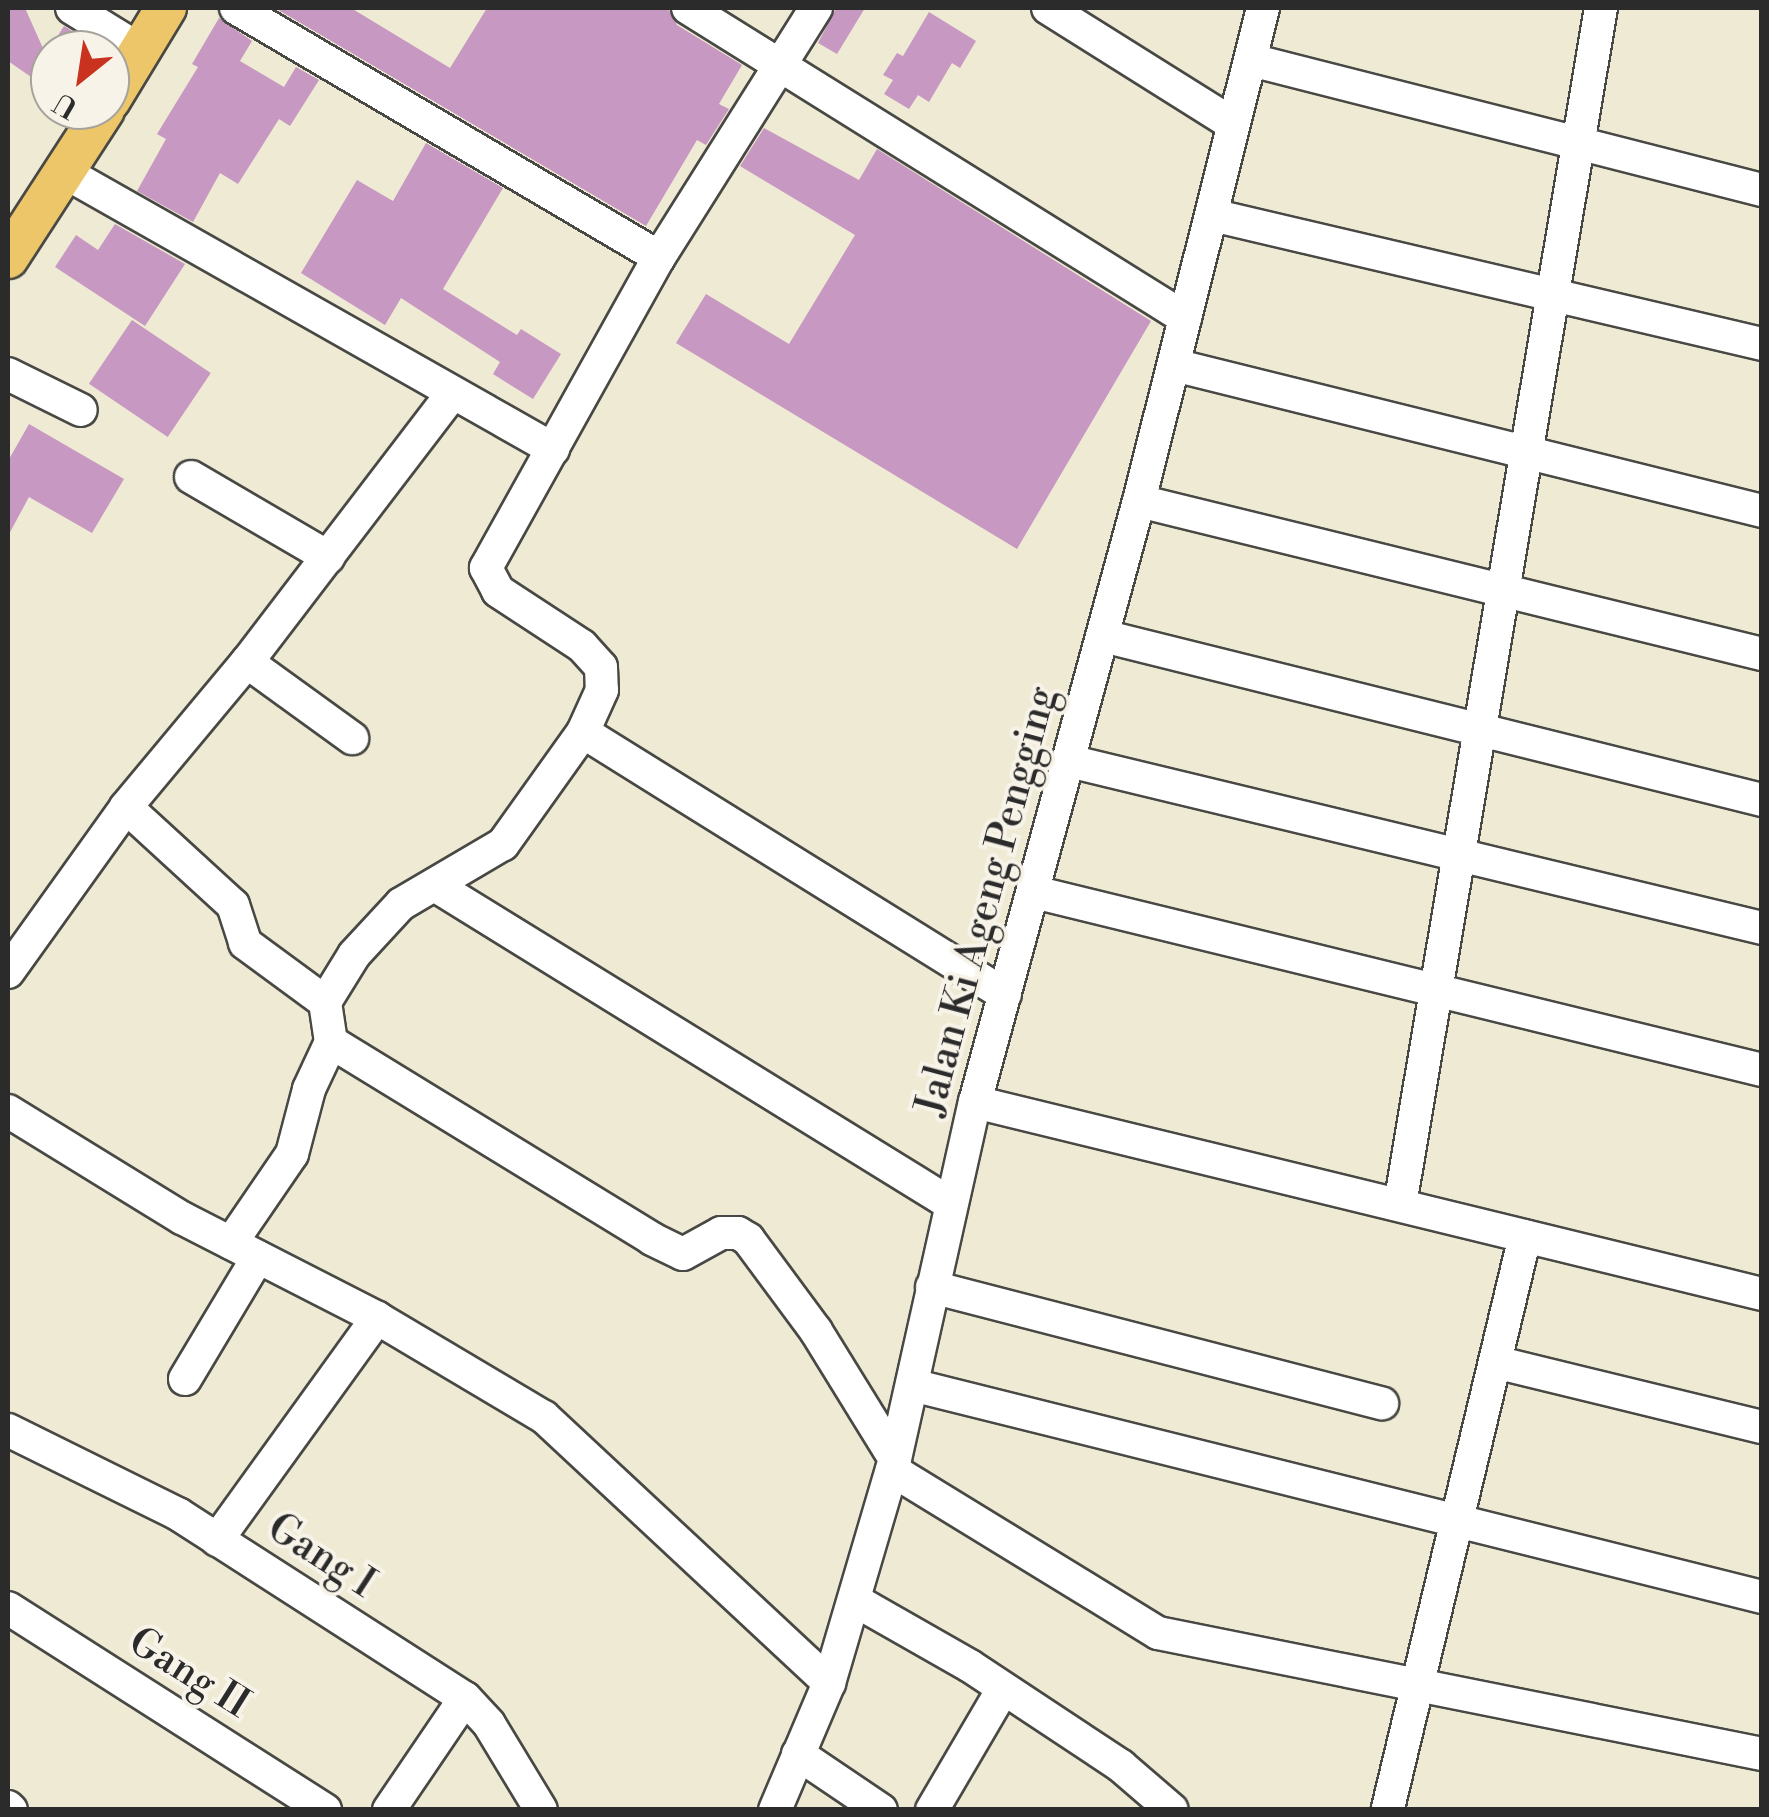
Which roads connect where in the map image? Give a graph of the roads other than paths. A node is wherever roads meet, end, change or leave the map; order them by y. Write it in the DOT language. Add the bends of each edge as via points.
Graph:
graph roads {
  1 [pos="72,8"];
  2 [pos="166,8"];
  3 [pos="236,8"];
  4 [pos="688,8"];
  5 [pos="816,8"];
  6 [pos="1048,8"];
  7 [pos="1263,8"];
  8 [pos="1602,8"];
  9 [pos="138,49"];
  10 [pos="1250,60"];
  11 [pos="780,63"];
  12 [pos="130,64"];
  13 [pos="1234,124"];
  14 [pos="92,130"];
  15 [pos="1578,144"];
  16 [pos="66,173"];
  17 [pos="1762,190"];
  18 [pos="1212,215"];
  19 [pos="659,257"];
  20 [pos="8,258"];
  21 [pos="1554,294"];
  22 [pos="1185,318"];
  23 [pos="1762,344"];
  24 [pos="1174,366"];
  25 [pos="8,374"];
  26 [pos="452,394"];
  27 [pos="81,410"];
  28 [pos="553,448"];
  29 [pos="1526,453"];
  30 [pos="192,477"];
  31 [pos="1140,501"];
  32 [pos="1762,511"];
  33 [pos="328,557"];
  34 [pos="1503,594"];
  35 [pos="1102,636"];
  36 [pos="1762,654"];
  37 [pos="247,662"];
  38 [pos="1480,730"];
  39 [pos="582,732"];
  40 [pos="352,738"];
  41 [pos="1069,761"];
  42 [pos="1762,800"];
  43 [pos="126,807"];
  44 [pos="1459,854"];
  45 [pos="436,886"];
  46 [pos="1034,892"];
  47 [pos="1762,928"];
  48 [pos="8,972"];
  49 [pos="1436,988"];
  50 [pos="1004,995"];
  51 [pos="325,1002"];
  52 [pos="331,1042"];
  53 [pos="1762,1070"];
  54 [pos="975,1102"];
  55 [pos="8,1111"];
  56 [pos="951,1204"];
  57 [pos="1400,1205"];
  58 [pos="1525,1236"];
  59 [pos="244,1250"];
  60 [pos="932,1287"];
  61 [pos="1762,1294"];
  62 [pos="377,1318"];
  63 [pos="1495,1362"];
  64 [pos="186,1379"];
  65 [pos="912,1384"];
  66 [pos="1382,1403"];
  67 [pos="1762,1427"];
  68 [pos="8,1430"];
  69 [pos="894,1465"];
  70 [pos="1456,1520"];
  71 [pos="217,1540"];
  72 [pos="1762,1597"];
  73 [pos="856,1602"];
  74 [pos="8,1608"];
  75 [pos="829,1683"];
  76 [pos="1417,1685"];
  77 [pos="1004,1689"];
  78 [pos="465,1698"];
  79 [pos="798,1754"];
  80 [pos="1762,1754"];
  81 [pos="1391,1809"];
  82 [pos="326,1810"];
  83 [pos="389,1810"];
  84 [pos="540,1810"];
  85 [pos="775,1810"];
  86 [pos="881,1810"];
  87 [pos="932,1810"];
  88 [pos="1172,1810"];
  1 -- 9 [label="street"];
  2 -- 9 [label="main road"];
  3 -- 19 [label="street"];
  4 -- 11 [label="street"];
  5 -- 11 [label="street"];
  6 -- 13 [label="street"];
  7 -- 10 [label="street, Jalan Ki Ageng Pengging"];
  8 -- 15 [label="street"];
  9 -- 12 [label="main road"];
  10 -- 13 [label="street, Jalan Ki Ageng Pengging"];
  10 -- 15 [label="street"];
  11 -- 19 [label="street"];
  11 -- 22 [label="street"];
  13 -- 18 [label="street, Jalan Ki Ageng Pengging"];
  14 -- 16 [label="main road"];
  15 -- 17 [label="street"];
  15 -- 21 [label="street"];
  16 -- 20 [label="main road"];
  16 -- 26 [label="street"];
  18 -- 21 [label="street"];
  18 -- 22 [label="street, Jalan Ki Ageng Pengging"];
  19 -- 28 [label="street"];
  21 -- 23 [label="street"];
  21 -- 29 [label="street"];
  22 -- 24 [label="street, Jalan Ki Ageng Pengging"];
  24 -- 29 [label="street"];
  24 -- 31 [label="street, Jalan Ki Ageng Pengging"];
  25 -- 27 [label="street"];
  26 -- 28 [label="street"];
  26 -- 33 [label="street"];
  28 -- 39 [label="street" via="486,568 498,591 582,646 600,667 602,690"];
  29 -- 32 [label="street"];
  29 -- 34 [label="street"];
  30 -- 33 [label="street"];
  31 -- 34 [label="street"];
  31 -- 35 [label="street, Jalan Ki Ageng Pengging"];
  33 -- 37 [label="street"];
  34 -- 36 [label="street"];
  34 -- 38 [label="street"];
  35 -- 38 [label="street"];
  35 -- 41 [label="street, Jalan Ki Ageng Pengging"];
  37 -- 40 [label="street"];
  37 -- 43 [label="street"];
  38 -- 42 [label="street"];
  38 -- 44 [label="street"];
  39 -- 45 [label="street" via="503,844"];
  39 -- 50 [label="street"];
  41 -- 44 [label="street"];
  41 -- 46 [label="street, Jalan Ki Ageng Pengging"];
  43 -- 48 [label="street"];
  43 -- 51 [label="street" via="232,905 245,943"];
  44 -- 47 [label="street"];
  44 -- 49 [label="street"];
  45 -- 51 [label="street" via="402,904 377,928"];
  45 -- 56 [label="street"];
  46 -- 49 [label="street"];
  46 -- 50 [label="street, Jalan Ki Ageng Pengging"];
  49 -- 53 [label="street"];
  49 -- 57 [label="street"];
  50 -- 54 [label="street, Jalan Ki Ageng Pengging"];
  51 -- 52 [label="street"];
  52 -- 59 [label="street" via="292,1154"];
  52 -- 69 [label="street" via="673,1250 693,1252 730,1231 748,1239 816,1331"];
  54 -- 56 [label="street, Jalan Ki Ageng Pengging"];
  54 -- 57 [label="street"];
  55 -- 59 [label="street"];
  56 -- 60 [label="street, Jalan Ki Ageng Pengging"];
  57 -- 58 [label="street"];
  58 -- 61 [label="street"];
  58 -- 63 [label="street"];
  59 -- 62 [label="street"];
  59 -- 64 [label="street"];
  60 -- 65 [label="street, Jalan Ki Ageng Pengging"];
  60 -- 66 [label="street"];
  62 -- 71 [label="street"];
  62 -- 75 [label="street" via="544,1417"];
  63 -- 67 [label="street"];
  63 -- 70 [label="street"];
  65 -- 69 [label="street, Jalan Ki Ageng Pengging"];
  65 -- 70 [label="street"];
  68 -- 71 [label="street, Gang I" via="104,1474"];
  69 -- 73 [label="street, Jalan Ki Ageng Pengging"];
  69 -- 76 [label="street" via="1158,1633"];
  70 -- 72 [label="street"];
  70 -- 76 [label="street"];
  71 -- 78 [label="street, Gang I"];
  73 -- 75 [label="street, Jalan Ki Ageng Pengging"];
  73 -- 77 [label="street"];
  74 -- 82 [label="street, Gang II"];
  75 -- 79 [label="street, Jalan Ki Ageng Pengging"];
  76 -- 80 [label="street"];
  76 -- 81 [label="street"];
  77 -- 87 [label="street"];
  77 -- 88 [label="street" via="1120,1766"];
  78 -- 83 [label="street"];
  78 -- 84 [label="street, Gang I" via="489,1724"];
  79 -- 85 [label="street, Jalan Ki Ageng Pengging"];
  79 -- 86 [label="street"];
}
